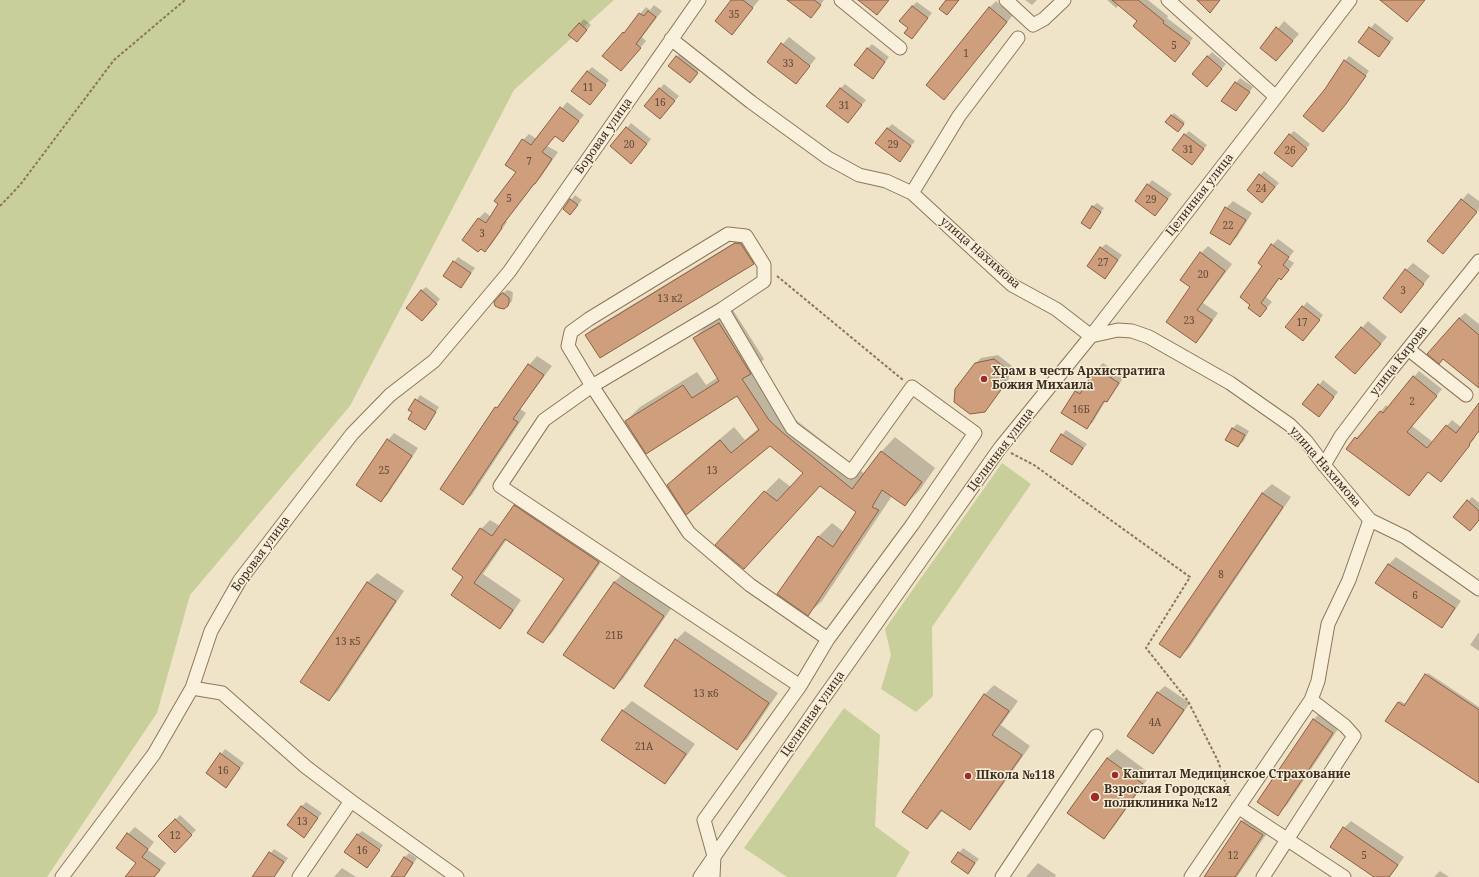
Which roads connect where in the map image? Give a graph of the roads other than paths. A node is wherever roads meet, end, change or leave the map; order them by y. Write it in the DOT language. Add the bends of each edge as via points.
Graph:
graph roads {
  1 [pos="699,0"];
  2 [pos="841,0"];
  3 [pos="1006,0"];
  4 [pos="1064,0"];
  5 [pos="1168,0"];
  6 [pos="1350,0"];
  7 [pos="1018,38"];
  8 [pos="671,39"];
  9 [pos="900,48"];
  10 [pos="1276,97"];
  11 [pos="912,193"];
  12 [pos="1479,261"];
  13 [pos="722,309"];
  14 [pos="1091,336"];
  15 [pos="1408,349"];
  16 [pos="592,386"];
  17 [pos="1466,395"];
  18 [pos="1324,465"];
  19 [pos="1370,520"];
  20 [pos="1479,589"];
  21 [pos="828,639"];
  22 [pos="800,686"];
  23 [pos="192,688"];
  24 [pos="1311,700"];
  25 [pos="1096,736"];
  26 [pos="351,801"];
  27 [pos="1238,807"];
  28 [pos="1287,839"];
  29 [pos="714,856"];
  30 [pos="62,877"];
  31 [pos="299,877"];
  32 [pos="457,877"];
  33 [pos="700,877"];
  34 [pos="713,877"];
  35 [pos="1002,877"];
  36 [pos="1191,877"];
  37 [pos="1263,877"];
  38 [pos="1344,877"];
  1 -- 8 [label="street, Боровая улица"];
  2 -- 9 [label="street"];
  3 -- 4 [label="street" via="1033,25 1044,19"];
  5 -- 10 [label="street"];
  6 -- 10 [label="street, Целинная улица"];
  7 -- 11 [label="street" via="959,116"];
  8 -- 11 [label="street, улица Нахимова" via="828,158 859,175 886,181"];
  8 -- 23 [label="street, Боровая улица" via="509,272 434,361 390,395 352,434 240,580 211,631"];
  10 -- 14 [label="street, Целинная улица"];
  11 -- 14 [label="street, улица Нахимова" via="1012,284 1056,309"];
  12 -- 15 [label="street, улица Кирова"];
  13 -- 16 [label="street"];
  13 -- 16 [label="street" via="764,281 764,265 746,236 728,234 571,332 568,346"];
  13 -- 21 [label="street" via="792,428 852,472 912,387 975,433 912,525"];
  14 -- 18 [label="street, улица Нахимова" via="1118,330 1132,331 1149,337 1230,382 1290,425"];
  14 -- 29 [label="street, Целинная улица" via="1000,448"];
  15 -- 17 [label="street"];
  15 -- 18 [label="street, улица Кирова" via="1341,436"];
  16 -- 21 [label="street" via="689,533 750,585"];
  16 -- 22 [label="street" via="544,420 500,486"];
  18 -- 19 [label="street, улица Нахимова"];
  19 -- 20 [label="street, улица Нахимова" via="1405,537"];
  19 -- 24 [label="street" via="1348,580 1328,624 1318,680"];
  21 -- 22 [label="street"];
  22 -- 29 [label="street" via="704,820"];
  23 -- 26 [label="street" via="222,693 306,767"];
  23 -- 30 [label="street, Боровая улица" via="154,754"];
  24 -- 27 [label="street"];
  24 -- 28 [label="street" via="1354,736"];
  25 -- 35 [label="street"];
  26 -- 31 [label="street"];
  26 -- 32 [label="street"];
  27 -- 28 [label="street"];
  27 -- 36 [label="street"];
  28 -- 37 [label="street"];
  28 -- 38 [label="street"];
  29 -- 33 [label="street, Целинная улица"];
  29 -- 34 [label="street"];
}
